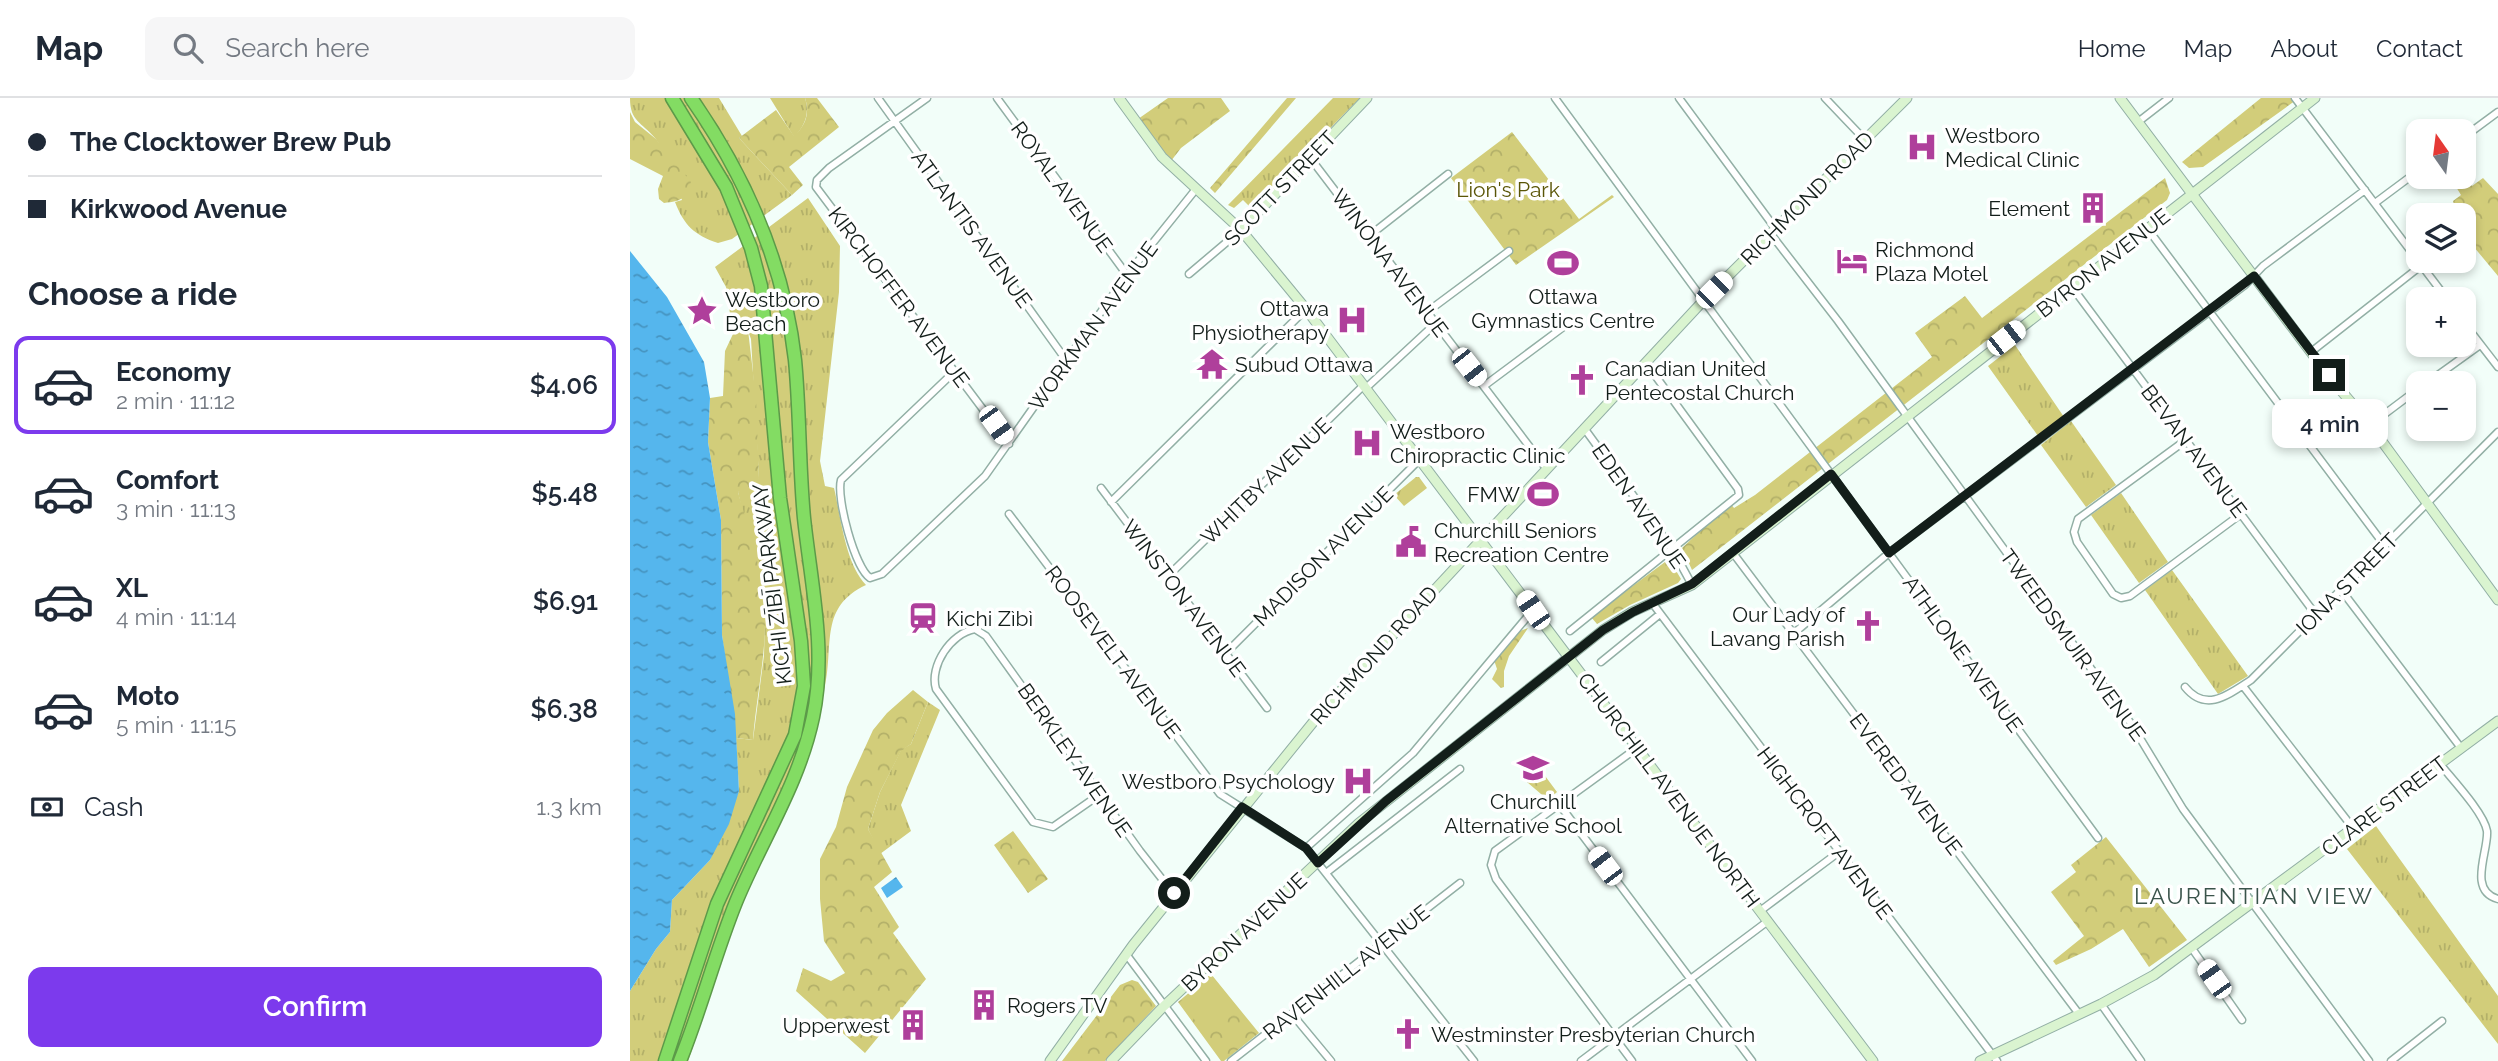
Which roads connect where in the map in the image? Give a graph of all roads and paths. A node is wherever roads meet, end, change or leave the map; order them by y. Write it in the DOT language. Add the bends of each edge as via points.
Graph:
graph roads {
  1 [pos="672,98"];
  2 [pos="691,98"];
  3 [pos="878,98"];
  4 [pos="927,98"];
  5 [pos="997,98"];
  6 [pos="1119,98"];
  7 [pos="1367,98"];
  8 [pos="1555,98"];
  9 [pos="1679,98"];
  10 [pos="1825,98"];
  11 [pos="1907,98"];
  12 [pos="2120,98"];
  13 [pos="2169,98"];
  14 [pos="2295,98"];
  15 [pos="2315,98"];
  16 [pos="2303,108"];
  17 [pos="2498,111"];
  18 [pos="895,121"];
  19 [pos="2138,122"];
  20 [pos="2476,128"];
  21 [pos="1866,141"];
  22 [pos="1311,159"];
  23 [pos="1448,174"];
  24 [pos="2406,180"];
  25 [pos="1196,189"];
  26 [pos="2365,190"];
  27 [pos="2193,194"];
  28 [pos="2375,203"];
  29 [pos="2147,228"];
  30 [pos="1241,230"];
  31 [pos="1773,231"];
  32 [pos="1369,236"];
  33 [pos="2406,244"];
  34 [pos="1509,251"];
  35 [pos="2412,273"];
  36 [pos="1189,274"];
  37 [pos="1127,275"];
  38 [pos="2254,276"];
  39 [pos="2072,287"];
  40 [pos="1704,300"];
  41 [pos="1306,309"];
  42 [pos="1427,312"];
  43 [pos="2210,312"];
  44 [pos="1570,322"];
  45 [pos="1435,324"];
  46 [pos="2476,340"];
  47 [pos="2480,345"];
  48 [pos="2311,352"];
  49 [pos="1066,360"];
  50 [pos="1646,363"];
  51 [pos="2498,367"];
  52 [pos="2133,369"];
  53 [pos="955,371"];
  54 [pos="2444,371"];
  55 [pos="1365,386"];
  56 [pos="1484,386"];
  57 [pos="2406,398"];
  58 [pos="1907,416"];
  59 [pos="2370,425"];
  60 [pos="1584,428"];
  61 [pos="2498,432"];
  62 [pos="2186,440"];
  63 [pos="1009,444"];
  64 [pos="1420,459"];
  65 [pos="1545,467"];
  66 [pos="1831,474"];
  67 [pos="1101,488"];
  68 [pos="1964,496"];
  69 [pos="1111,502"];
  70 [pos="2426,505"];
  71 [pos="1009,514"];
  72 [pos="2241,514"];
  73 [pos="1481,538"];
  74 [pos="2385,546"];
  75 [pos="1673,550"];
  76 [pos="1733,553"];
  77 [pos="1889,553"];
  78 [pos="1168,576"];
  79 [pos="1692,584"];
  80 [pos="2342,591"];
  81 [pos="2498,600"];
  82 [pos="1653,604"];
  83 [pos="1533,610"];
  84 [pos="1660,614"];
  85 [pos="2316,615"];
  86 [pos="1570,631"];
  87 [pos="1793,634"];
  88 [pos="1226,653"];
  89 [pos="1569,657"];
  90 [pos="1601,662"];
  91 [pos="2243,685"];
  92 [pos="2185,687"];
  93 [pos="1267,708"];
  94 [pos="2498,721"];
  95 [pos="1637,748"];
  96 [pos="2461,748"];
  97 [pos="2440,764"];
  98 [pos="1460,769"];
  99 [pos="1099,794"];
  100 [pos="1559,804"];
  101 [pos="1242,807"];
  102 [pos="2353,828"];
  103 [pos="2098,838"];
  104 [pos="1306,848"];
  105 [pos="1839,852"];
  106 [pos="1318,863"];
  107 [pos="1326,873"];
  108 [pos="1460,883"];
  109 [pos="1174,893"];
  110 [pos="2498,899"];
  111 [pos="2252,905"];
  112 [pos="1760,911"];
  113 [pos="1768,921"];
  114 [pos="1382,944"];
  115 [pos="2191,947"];
  116 [pos="1126,954"];
  117 [pos="1690,979"];
  118 [pos="2101,1004"];
  119 [pos="1164,1006"];
  120 [pos="1292,1014"];
  121 [pos="2079,1014"];
  122 [pos="2242,1020"];
  123 [pos="2442,1021"];
  124 [pos="1614,1037"];
  125 [pos="1995,1058"];
  126 [pos="666,1061"];
  127 [pos="680,1061"];
  128 [pos="1050,1061"];
  129 [pos="1111,1061"];
  130 [pos="1206,1061"];
  131 [pos="1231,1061"];
  132 [pos="1331,1061"];
  133 [pos="1474,1061"];
  134 [pos="1581,1061"];
  135 [pos="1632,1061"];
  136 [pos="1752,1061"];
  137 [pos="1873,1061"];
  138 [pos="1980,1061"];
  139 [pos="2141,1061"];
  140 [pos="2369,1061"];
  141 [pos="2391,1061"];
  1 -- 126 [label="highway, KICHI ZĪBĪ PARKWAY" via="720,175 743,227 766,314 781,508 803,658 803,702 788,755 716,904"];
  2 -- 127 [label="highway, KICHI ZĪBĪ PARKWAY" via="724,147 758,216 784,296 793,346 803,503 818,635 817,693 792,787 736,902"];
  3 -- 18 [label="street, ATLANTIS AVENUE"];
  4 -- 18 [label="street"];
  5 -- 37 [label="street, ROYAL AVENUE"];
  6 -- 25 [label="main road, CHURCHILL AVENUE NORTH" via="1162,157"];
  7 -- 22 [label="main road, SCOTT STREET"];
  8 -- 40 [label="street, ATHLONE AVENUE"];
  9 -- 31 [label="street, TWEEDSMUIR AVENUE"];
  10 -- 21 [label="street"];
  11 -- 21 [label="main road, RICHMOND ROAD"];
  12 -- 19 [label="main road"];
  13 -- 19 [label="street"];
  14 -- 16 [label="street"];
  15 -- 16 [label="main road, BYRON AVENUE"];
  16 -- 26 [label="street"];
  16 -- 27 [label="main road, BYRON AVENUE"];
  17 -- 20 [label="street"];
  18 -- 49 [label="street, ATLANTIS AVENUE"];
  18 -- 53 [label="street, KIRCHOFFER AVENUE" via="829,168 815,184"];
  19 -- 27 [label="main road"];
  21 -- 31 [label="main road, RICHMOND ROAD"];
  22 -- 30 [label="main road, SCOTT STREET"];
  22 -- 32 [label="street, WINONA AVENUE"];
  23 -- 32 [label="street"];
  24 -- 28 [label="street"];
  25 -- 30 [label="main road, CHURCHILL AVENUE NORTH"];
  25 -- 37 [label="street, WORKMAN AVENUE"];
  26 -- 28 [label="street"];
  26 -- 38 [label="street"];
  27 -- 29 [label="main road, BYRON AVENUE"];
  27 -- 38 [label="main road"];
  28 -- 33 [label="street"];
  29 -- 39 [label="main road, BYRON AVENUE"];
  29 -- 43 [label="street"];
  30 -- 36 [label="street, SCOTT STREET"];
  30 -- 41 [label="main road, CHURCHILL AVENUE NORTH"];
  31 -- 40 [label="main road, RICHMOND ROAD"];
  31 -- 58 [label="street, TWEEDSMUIR AVENUE"];
  32 -- 42 [label="street, WINONA AVENUE"];
  34 -- 42 [label="street"];
  35 -- 48 [label="street"];
  37 -- 49 [label="street, WORKMAN AVENUE"];
  38 -- 43 [label="street"];
  38 -- 48 [label="main road"];
  39 -- 52 [label="street, BEVAN AVENUE"];
  39 -- 58 [label="main road, BYRON AVENUE"];
  40 -- 50 [label="main road, RICHMOND ROAD"];
  40 -- 66 [label="street, ATHLONE AVENUE"];
  41 -- 55 [label="main road, CHURCHILL AVENUE NORTH"];
  41 -- 69 [label="street"];
  42 -- 45 [label="street, WINONA AVENUE"];
  43 -- 52 [label="street"];
  43 -- 74 [label="street"];
  44 -- 56 [label="street"];
  45 -- 55 [label="street, WHITBY AVENUE"];
  45 -- 56 [label="street, WINONA AVENUE"];
  46 -- 47 [label="street"];
  47 -- 51 [label="street"];
  47 -- 54 [label="street"];
  48 -- 59 [label="main road"];
  49 -- 63 [label="street, WORKMAN AVENUE"];
  50 -- 60 [label="main road, RICHMOND ROAD"];
  50 -- 75 [label="street" via="1738,489 1738,495"];
  52 -- 62 [label="street, BEVAN AVENUE"];
  52 -- 68 [label="street"];
  53 -- 63 [label="street, KIRCHOFFER AVENUE"];
  53 -- 63 [label="street, WORKMAN AVENUE" via="846,473 840,484 862,570 870,578 882,574 977,484"];
  55 -- 64 [label="main road, CHURCHILL AVENUE NORTH"];
  55 -- 78 [label="street, WHITBY AVENUE"];
  56 -- 65 [label="street, WINONA AVENUE"];
  57 -- 59 [label="street"];
  58 -- 66 [label="main road, BYRON AVENUE"];
  58 -- 68 [label="street, TWEEDSMUIR AVENUE"];
  59 -- 70 [label="main road"];
  60 -- 65 [label="main road, RICHMOND ROAD"];
  60 -- 75 [label="street, EDEN AVENUE"];
  61 -- 70 [label="street, IONA STREET"];
  62 -- 72 [label="street, BEVAN AVENUE"];
  62 -- 72 [label="street" via="2078,519 2077,542 2113,594 2130,596"];
  64 -- 73 [label="main road, CHURCHILL AVENUE NORTH"];
  64 -- 88 [label="street, MADISON AVENUE"];
  65 -- 73 [label="main road, RICHMOND ROAD"];
  66 -- 76 [label="main road, BYRON AVENUE"];
  66 -- 77 [label="street, ATHLONE AVENUE"];
  67 -- 69 [label="street, WINSTON AVENUE"];
  68 -- 77 [label="street"];
  68 -- 111 [label="street, TWEEDSMUIR AVENUE" via="2133,725 2171,791"];
  69 -- 78 [label="street, WINSTON AVENUE"];
  70 -- 74 [label="street, IONA STREET"];
  70 -- 81 [label="main road"];
  71 -- 101 [label="street, ROOSEVELT AVENUE" via="1220,794"];
  72 -- 85 [label="street, BEVAN AVENUE"];
  73 -- 83 [label="main road, CHURCHILL AVENUE NORTH"];
  73 -- 101 [label="main road, RICHMOND ROAD" via="1301,734"];
  74 -- 80 [label="street, IONA STREET"];
  75 -- 79 [label="street, EDEN AVENUE"];
  75 -- 86 [label="street"];
  76 -- 79 [label="main road, BYRON AVENUE"];
  76 -- 87 [label="street, EVERED AVENUE"];
  77 -- 87 [label="street"];
  77 -- 103 [label="street, ATHLONE AVENUE"];
  78 -- 88 [label="street, WINSTON AVENUE"];
  79 -- 82 [label="main road, BYRON AVENUE"];
  80 -- 85 [label="street, IONA STREET"];
  80 -- 96 [label="street"];
  82 -- 84 [label="street, HIGHCROFT AVENUE"];
  82 -- 89 [label="main road, BYRON AVENUE" via="1622,618"];
  83 -- 89 [label="main road, CHURCHILL AVENUE NORTH"];
  83 -- 104 [label="street" via="1413,753"];
  84 -- 90 [label="street"];
  84 -- 105 [label="street, HIGHCROFT AVENUE"];
  85 -- 91 [label="street, IONA STREET"];
  87 -- 121 [label="street, EVERED AVENUE"];
  88 -- 93 [label="street, WINSTON AVENUE"];
  89 -- 95 [label="main road, CHURCHILL AVENUE NORTH"];
  89 -- 106 [label="main road, BYRON AVENUE" via="1365,818"];
  91 -- 92 [label="street, IONA STREET" via="2208,703 2194,698"];
  91 -- 102 [label="street"];
  94 -- 96 [label="main road, CLARE STREET"];
  95 -- 100 [label="street"];
  95 -- 112 [label="main road, CHURCHILL AVENUE NORTH"];
  96 -- 97 [label="main road, CLARE STREET"];
  97 -- 102 [label="main road, CLARE STREET"];
  97 -- 110 [label="street" via="2483,820 2487,840 2482,880"];
  98 -- 107 [label="street"];
  99 -- 99 [label="street, BERKLEY AVENUE" via="993,645 975,629 957,638 934,674 936,689 1033,822 1053,827"];
  99 -- 109 [label="street, BERKLEY AVENUE"];
  100 -- 117 [label="street"];
  100 -- 124 [label="street" via="1495,851 1491,865 1496,880"];
  101 -- 104 [label="street, ROOSEVELT AVENUE"];
  101 -- 109 [label="main road, RICHMOND ROAD"];
  102 -- 111 [label="main road, CLARE STREET"];
  104 -- 106 [label="street, ROOSEVELT AVENUE"];
  105 -- 112 [label="street"];
  105 -- 125 [label="street, HIGHCROFT AVENUE"];
  106 -- 107 [label="street, ROOSEVELT AVENUE"];
  106 -- 119 [label="main road, BYRON AVENUE"];
  107 -- 114 [label="street, ROOSEVELT AVENUE"];
  108 -- 114 [label="street, RAVENHILL AVENUE"];
  109 -- 116 [label="main road, RICHMOND ROAD"];
  111 -- 115 [label="main road, CLARE STREET"];
  111 -- 140 [label="street, TWEEDSMUIR AVENUE"];
  112 -- 113 [label="main road, CHURCHILL AVENUE NORTH"];
  113 -- 117 [label="street"];
  113 -- 137 [label="main road, CHURCHILL AVENUE NORTH"];
  114 -- 120 [label="street, RAVENHILL AVENUE"];
  114 -- 133 [label="street, ROOSEVELT AVENUE"];
  115 -- 118 [label="main road, CLARE STREET" via="2154,975"];
  115 -- 122 [label="street"];
  116 -- 119 [label="street"];
  116 -- 128 [label="main road, RICHMOND ROAD"];
  117 -- 124 [label="street"];
  117 -- 136 [label="street"];
  118 -- 121 [label="main road, CLARE STREET"];
  118 -- 139 [label="street"];
  119 -- 129 [label="main road, BYRON AVENUE"];
  119 -- 130 [label="street"];
  120 -- 131 [label="street, RAVENHILL AVENUE"];
  120 -- 132 [label="street"];
  121 -- 125 [label="main road, CLARE STREET"];
  123 -- 141 [label="street"];
  124 -- 134 [label="street"];
  124 -- 135 [label="street"];
  125 -- 138 [label="main road, CLARE STREET"];
}
